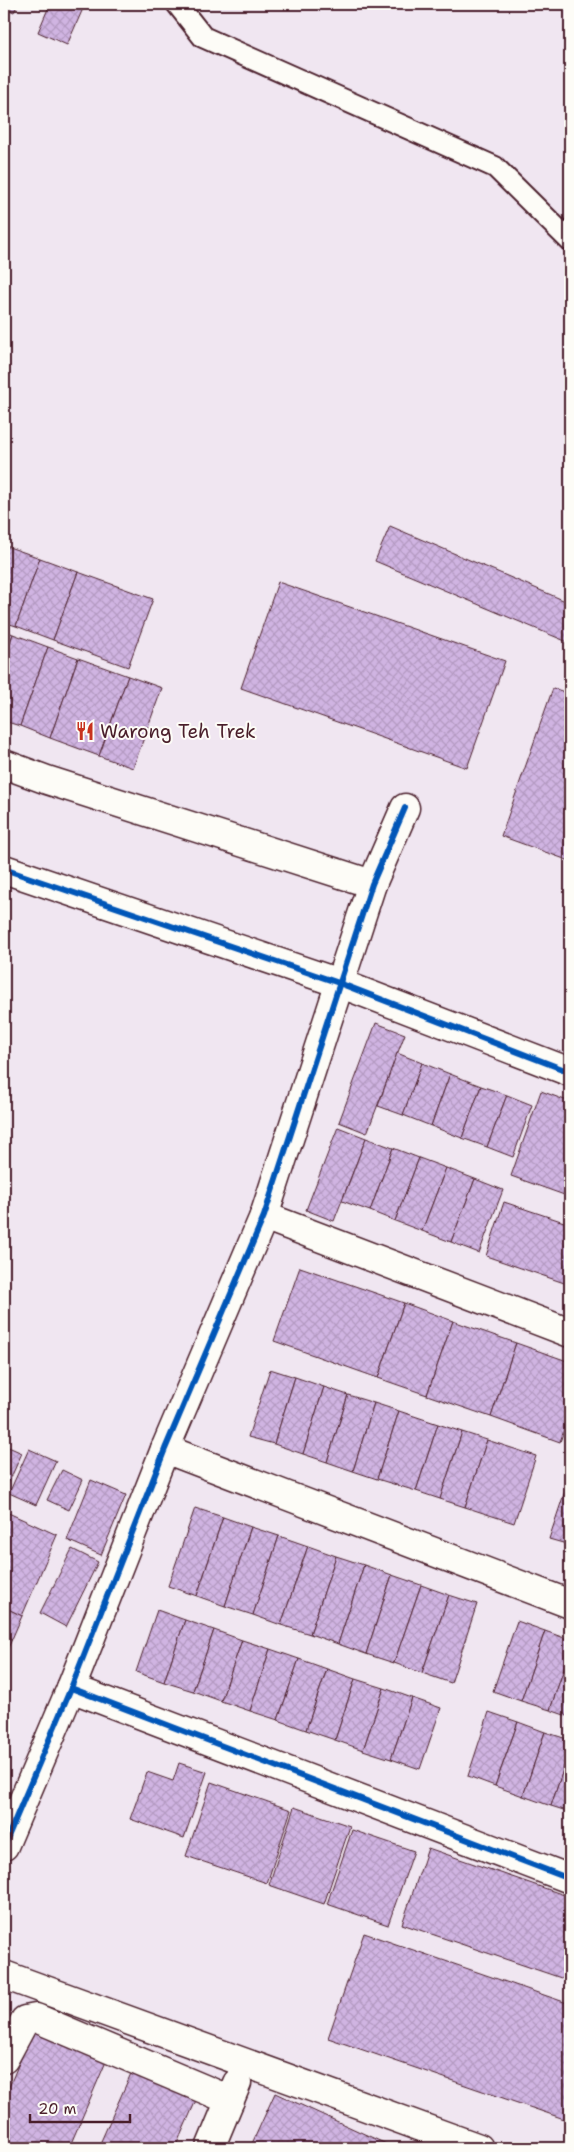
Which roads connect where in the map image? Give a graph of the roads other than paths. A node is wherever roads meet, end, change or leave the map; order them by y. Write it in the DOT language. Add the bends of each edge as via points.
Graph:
graph roads {
  1 [pos="177,4"];
  2 [pos="570,241"];
  3 [pos="4,764"];
  4 [pos="405,808"];
  5 [pos="4,869"];
  6 [pos="372,884"];
  7 [pos="339,983"];
  8 [pos="570,1072"];
  9 [pos="264,1216"];
  10 [pos="570,1333"];
  11 [pos="165,1450"];
  12 [pos="570,1604"];
  13 [pos="71,1688"];
  14 [pos="4,1846"];
  15 [pos="570,1879"];
  16 [pos="4,1975"];
  17 [pos="4,2059"];
  18 [pos="245,2064"];
  19 [pos="230,2100"];
  20 [pos="468,2147"];
  21 [pos="210,2148"];
  1 -- 2 [label="lane" via="203,37 495,167"];
  3 -- 6 [label="street"];
  4 -- 6 [label="street"];
  5 -- 7 [label="street"];
  6 -- 7 [label="street"];
  7 -- 8 [label="street"];
  7 -- 9 [label="street"];
  9 -- 10 [label="street"];
  9 -- 11 [label="street"];
  11 -- 12 [label="street"];
  11 -- 13 [label="street"];
  13 -- 14 [label="street"];
  13 -- 15 [label="street"];
  16 -- 18 [label="street"];
  17 -- 19 [label="street" via="25,2020 36,2018"];
  18 -- 19 [label="street"];
  18 -- 20 [label="street"];
  19 -- 21 [label="street"];
}
